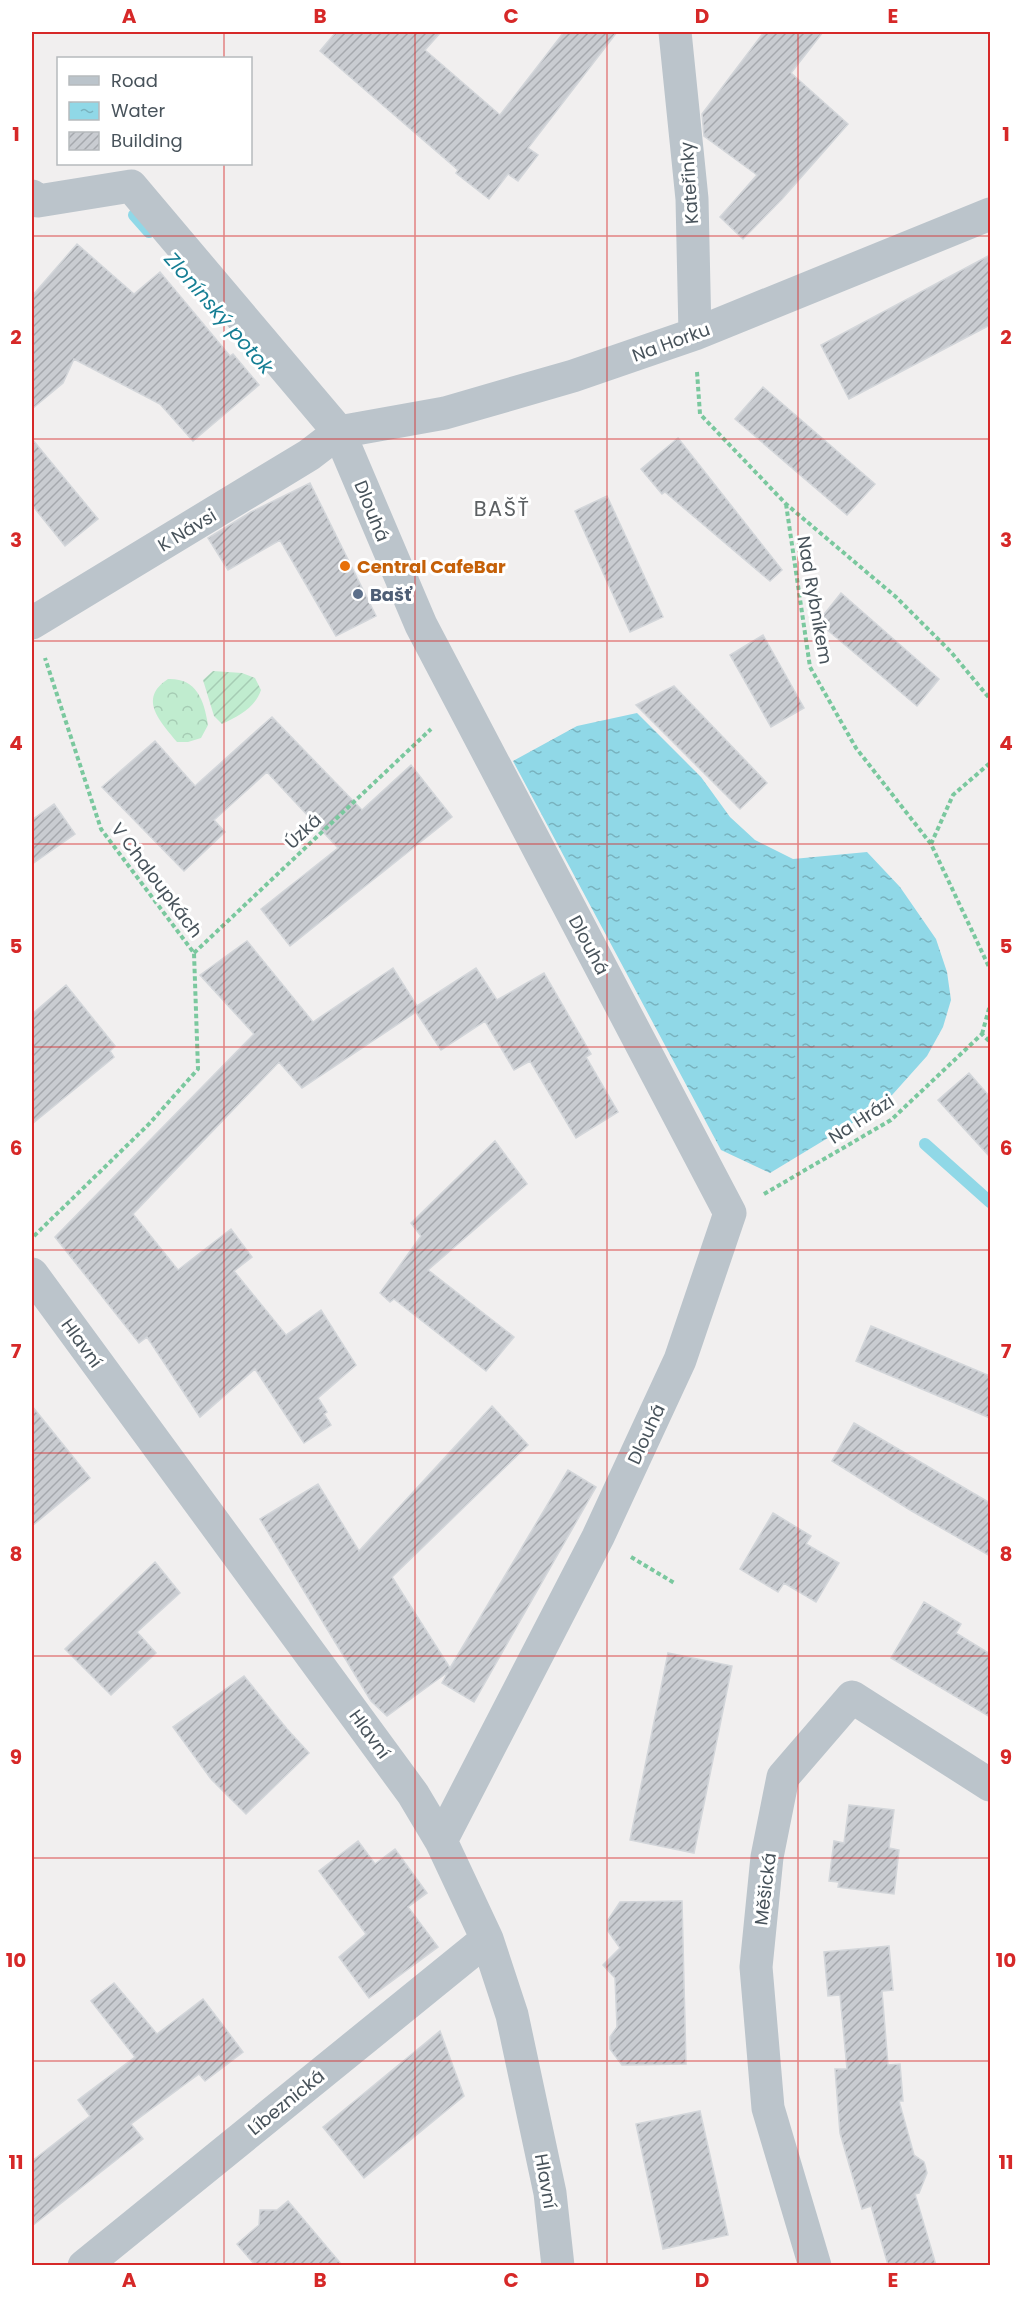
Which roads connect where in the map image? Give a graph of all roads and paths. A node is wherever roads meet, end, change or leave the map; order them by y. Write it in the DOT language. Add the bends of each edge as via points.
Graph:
graph roads {
  1 [pos="675,32"];
  2 [pos="32,196"];
  3 [pos="990,214"];
  4 [pos="695,334"];
  5 [pos="339,432"];
  6 [pos="786,504"];
  7 [pos="32,623"];
  8 [pos="990,699"];
  9 [pos="431,729"];
  10 [pos="990,763"];
  11 [pos="931,844"];
  12 [pos="194,953"];
  13 [pos="990,969"];
  14 [pos="990,1005"];
  15 [pos="982,1034"];
  16 [pos="990,1042"];
  17 [pos="730,1213"];
  18 [pos="32,1239"];
  19 [pos="32,1274"];
  20 [pos="598,1537"];
  21 [pos="676,1584"];
  22 [pos="990,1785"];
  23 [pos="441,1841"];
  24 [pos="487,1939"];
  25 [pos="84,2265"];
  26 [pos="558,2265"];
  27 [pos="815,2265"];
  1 -- 4 [label="street, Kateřinky" via="692,199"];
  2 -- 5 [label="street, Dlouhá" via="38,201 131,186"];
  3 -- 4 [label="street, Na Horku"];
  4 -- 5 [label="street, Na Horku" via="573,376 445,413"];
  4 -- 6 [label="path, Nad Rybníkem" via="700,414"];
  5 -- 7 [label="street, K Návsi" via="309,455"];
  5 -- 17 [label="street, Dlouhá" via="421,626"];
  6 -- 8 [label="path, Nad Rybníkem" via="896,597 951,652"];
  6 -- 11 [label="path, Nad Rybníkem" via="810,667 856,748"];
  7 -- 12 [label="path, V Chaloupkách" via="101,829"];
  9 -- 12 [label="path, Úzká"];
  10 -- 11 [label="path" via="953,795"];
  11 -- 13 [label="path, Nad Rybníkem"];
  12 -- 18 [label="path, V Chaloupkách" via="198,1069 149,1124"];
  14 -- 15 [label="path"];
  15 -- 16 [label="path"];
  15 -- 17 [label="path, Na Hrázi" via="891,1120"];
  17 -- 20 [label="street, Dlouhá" via="680,1360"];
  19 -- 23 [label="street, Hlavní" via="413,1794"];
  20 -- 21 [label="path"];
  20 -- 23 [label="street, Dlouhá"];
  22 -- 27 [label="street, Měšická" via="852,1697 783,1777 767,1857 756,1966 768,2108"];
  23 -- 24 [label="street, Hlavní"];
  24 -- 25 [label="street, Líbeznická"];
  24 -- 26 [label="street, Hlavní" via="512,2015 550,2193"];
}
